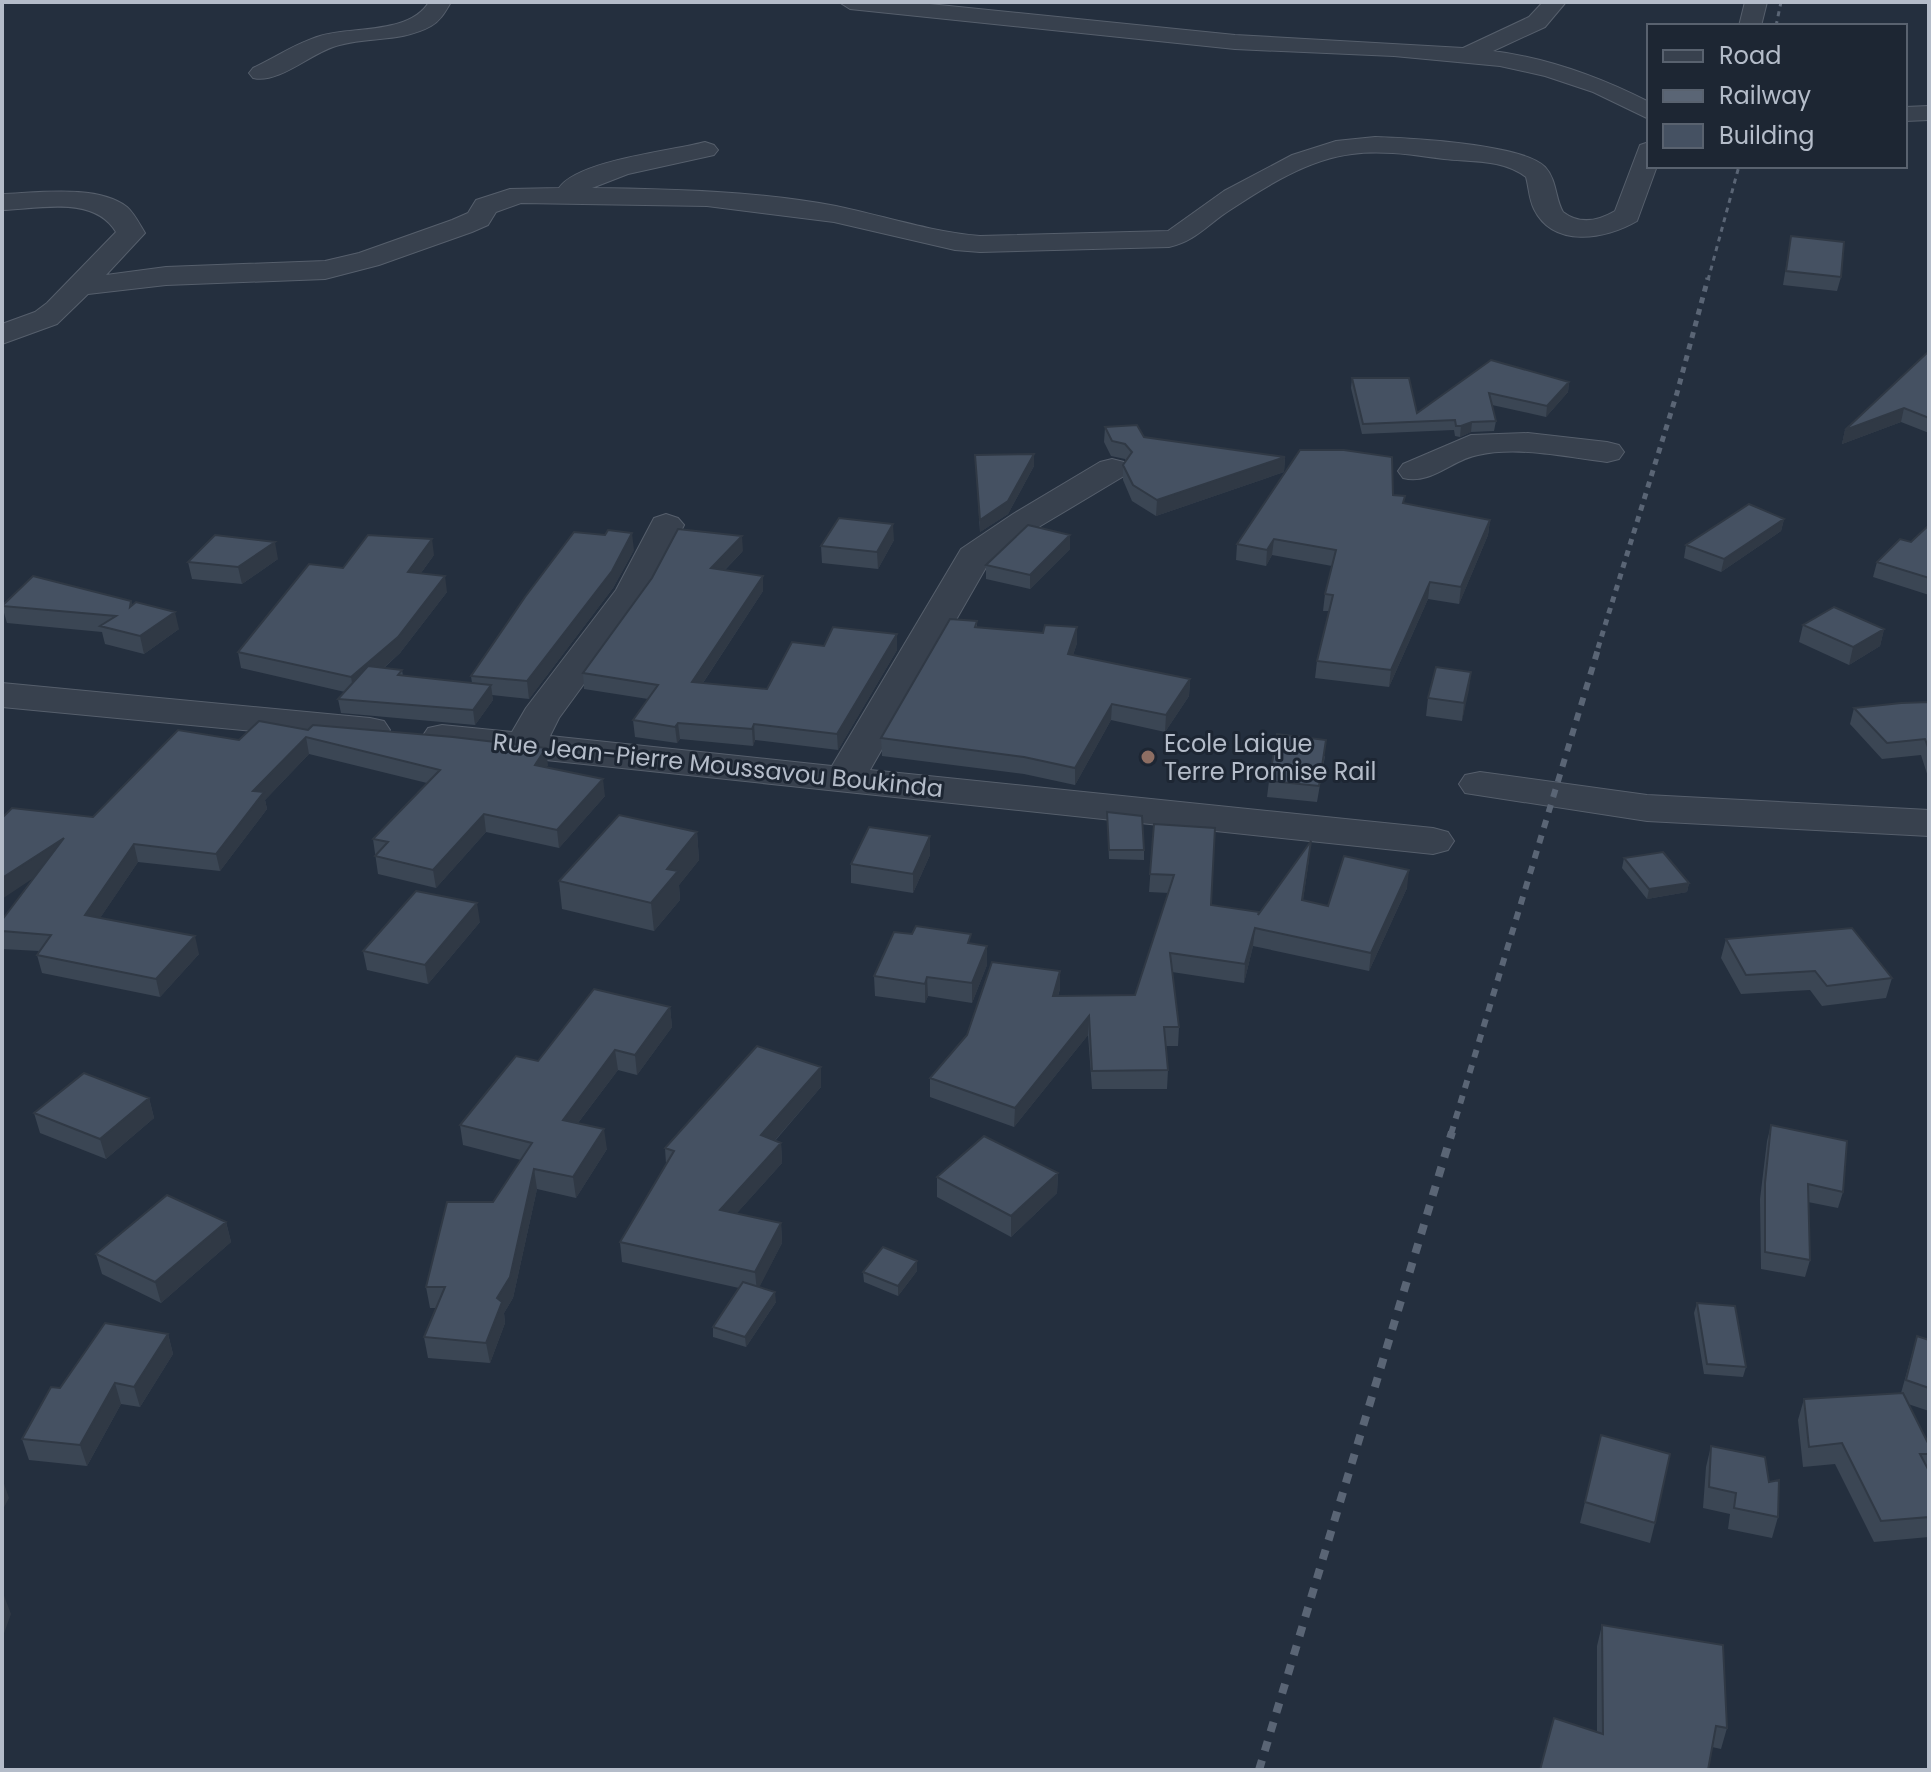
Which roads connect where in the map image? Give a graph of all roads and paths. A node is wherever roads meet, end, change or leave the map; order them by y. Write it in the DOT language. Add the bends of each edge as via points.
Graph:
graph roads {
  1 [pos="440,2"];
  2 [pos="850,2"];
  3 [pos="1555,2"];
  4 [pos="1756,2"];
  5 [pos="1750,24"];
  6 [pos="1468,54"];
  7 [pos="261,73"];
  8 [pos="1647,111"];
  9 [pos="1929,113"];
  10 [pos="1907,114"];
  11 [pos="705,150"];
  12 [pos="1647,156"];
  13 [pos="563,194"];
  14 [pos="2,202"];
  15 [pos="77,287"];
  16 [pos="2,335"];
  17 [pos="1607,452"];
  18 [pos="1112,469"];
  19 [pos="1415,471"];
  20 [pos="666,525"];
  21 [pos="2,695"];
  22 [pos="525,745"];
  23 [pos="845,778"];
  24 [pos="1480,784"];
  25 [pos="1929,823"];
  26 [pos="1433,841"];
  1 -- 7 [label="street" via="428,20 326,41"];
  2 -- 6 [label="street" via="1235,42"];
  3 -- 6 [label="street" via="1537,22"];
  4 -- 5 [label="street"];
  6 -- 8 [label="street" via="1547,70 1604,89"];
  9 -- 10 [label="street"];
  11 -- 13 [label="street" via="611,168"];
  12 -- 13 [label="street" via="1627,215 1602,228 1579,228 1550,215 1539,176 1513,161 1377,145 1333,150 1263,179 1215,207 1186,234 1169,239 980,244 834,214 742,202"];
  13 -- 15 [label="street" via="498,199 462,226 325,270 166,276"];
  14 -- 15 [label="street" via="73,201 117,213 131,233"];
  15 -- 16 [label="street" via="46,318"];
  17 -- 19 [label="street" via="1528,443 1471,445"];
  18 -- 23 [label="street" via="974,557"];
  20 -- 22 [label="street" via="633,592 540,716"];
  21 -- 22 [label="street, Rue Jean-Pierre Moussavou Boukinda"];
  22 -- 23 [label="street, Rue Jean-Pierre Moussavou Boukinda"];
  23 -- 26 [label="street, Rue Jean-Pierre Moussavou Boukinda"];
  24 -- 25 [label="street" via="1647,808"];
}
